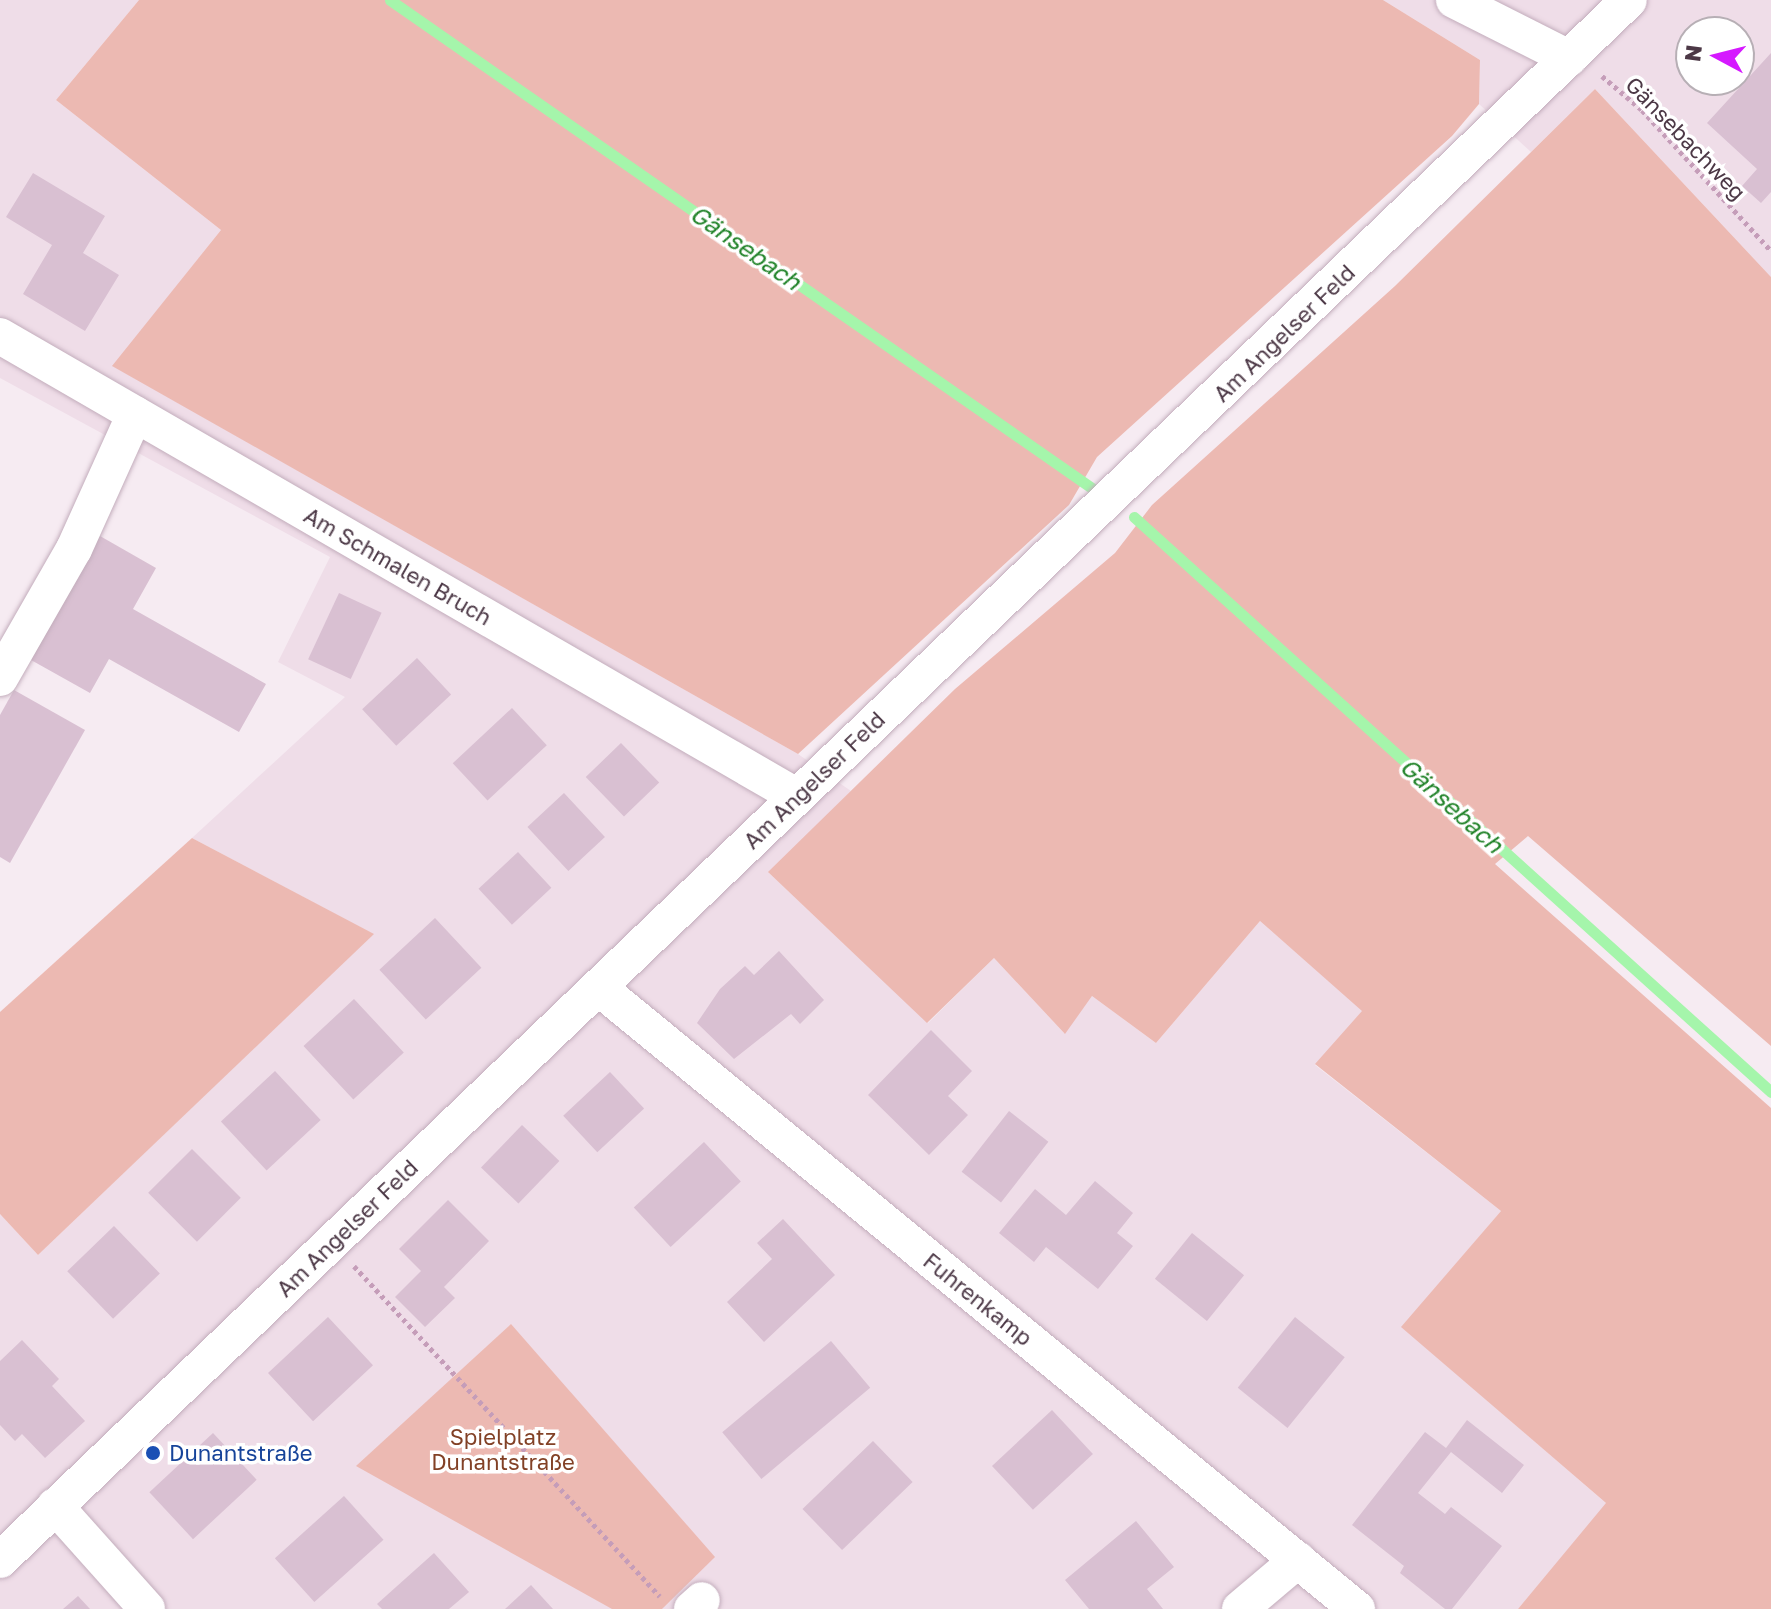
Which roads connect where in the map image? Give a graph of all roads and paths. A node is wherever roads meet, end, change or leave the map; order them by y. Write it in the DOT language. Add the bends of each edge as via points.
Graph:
graph roads {
  1 [pos="1454,0"];
  2 [pos="1629,0"];
  3 [pos="1569,58"];
  4 [pos="1771,251"];
  5 [pos="0,336"];
  6 [pos="135,414"];
  7 [pos="0,678"];
  8 [pos="796,796"];
  9 [pos="599,988"];
  10 [pos="331,1242"];
  11 [pos="55,1506"];
  12 [pos="0,1560"];
  13 [pos="1298,1560"];
  14 [pos="685,1602"];
  15 [pos="147,1609"];
  16 [pos="1240,1609"];
  17 [pos="1357,1609"];
  1 -- 3 [label="street"];
  2 -- 3 [label="street, Am Angelser Feld"];
  3 -- 4 [label="path, Gänsebachweg" via="1596,70 1642,110"];
  3 -- 8 [label="street, Am Angelser Feld"];
  5 -- 6 [label="street, Am Schmalen Bruch"];
  6 -- 7 [label="street" via="74,549"];
  6 -- 8 [label="street, Am Schmalen Bruch"];
  8 -- 9 [label="street, Am Angelser Feld"];
  9 -- 10 [label="street, Am Angelser Feld"];
  9 -- 13 [label="street, Fuhrenkamp"];
  10 -- 11 [label="street, Am Angelser Feld"];
  10 -- 14 [label="path"];
  11 -- 12 [label="street, Am Angelser Feld"];
  11 -- 15 [label="street"];
  13 -- 16 [label="street"];
  13 -- 17 [label="street, Fuhrenkamp"];
}
